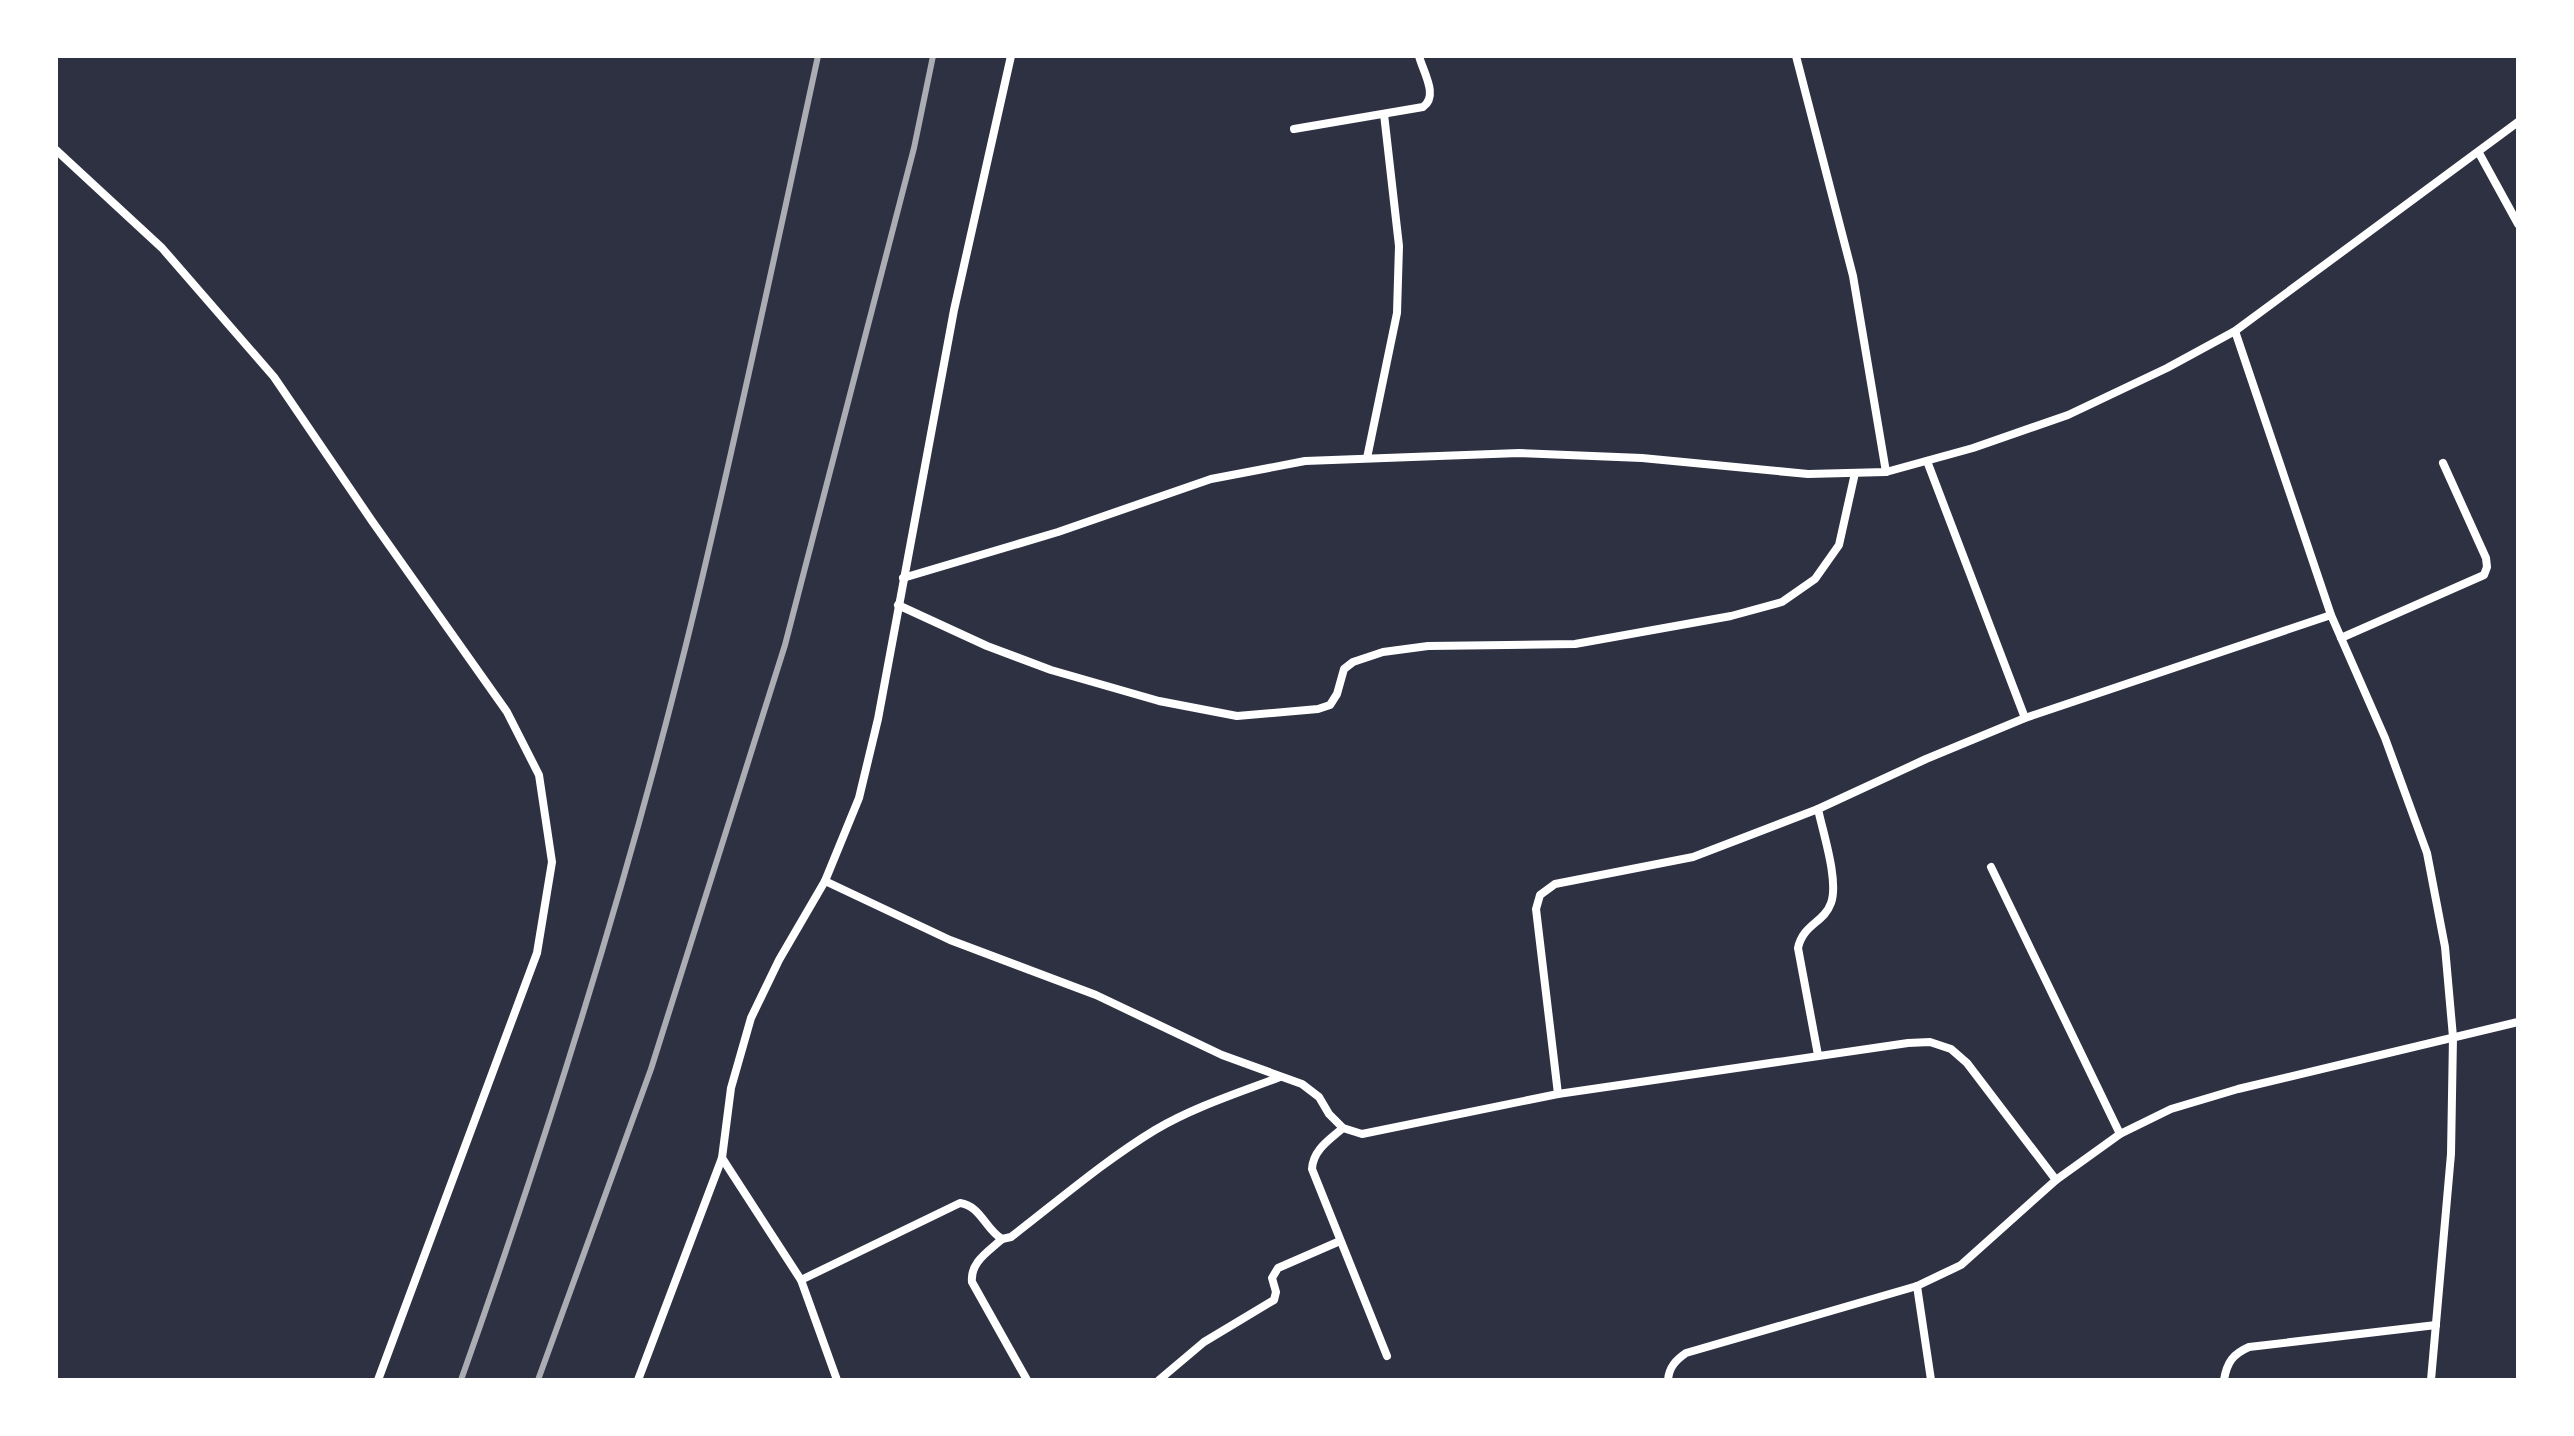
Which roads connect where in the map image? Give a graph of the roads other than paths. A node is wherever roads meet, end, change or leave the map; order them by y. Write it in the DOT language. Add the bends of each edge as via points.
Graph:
graph roads {
  1 [pos="1011,56"];
  2 [pos="1419,56"];
  3 [pos="1796,56"];
  4 [pos="1384,114"];
  5 [pos="2518,122"];
  6 [pos="1294,129"];
  7 [pos="56,150"];
  8 [pos="2479,153"];
  9 [pos="2518,224"];
  10 [pos="2235,331"];
  11 [pos="1367,458"];
  12 [pos="1927,461"];
  13 [pos="2443,463"];
  14 [pos="1886,472"];
  15 [pos="1855,473"];
  16 [pos="903,578"];
  17 [pos="898,605"];
  18 [pos="2331,615"];
  19 [pos="2341,638"];
  20 [pos="2025,718"];
  21 [pos="1818,809"];
  22 [pos="1991,867"];
  23 [pos="825,881"];
  24 [pos="2518,1022"];
  25 [pos="2453,1037"];
  26 [pos="1818,1055"];
  27 [pos="1281,1077"];
  28 [pos="1558,1094"];
  29 [pos="1343,1128"];
  30 [pos="2120,1134"];
  31 [pos="722,1158"];
  32 [pos="2056,1180"];
  33 [pos="1002,1239"];
  34 [pos="1340,1241"];
  35 [pos="801,1280"];
  36 [pos="1917,1286"];
  37 [pos="2436,1325"];
  38 [pos="1387,1356"];
  39 [pos="378,1380"];
  40 [pos="638,1380"];
  41 [pos="837,1380"];
  42 [pos="1027,1380"];
  43 [pos="1159,1380"];
  44 [pos="1668,1380"];
  45 [pos="1931,1380"];
  46 [pos="2224,1380"];
  47 [pos="2431,1380"];
  1 -- 16 [label="street" via="954,310"];
  2 -- 4 [label="street" via="1431,95 1428,104"];
  3 -- 14 [label="street" via="1853,276"];
  4 -- 6 [label="street"];
  4 -- 11 [label="street" via="1399,246 1397,313"];
  5 -- 8 [label="street"];
  7 -- 39 [label="street" via="162,248 274,377 507,712 539,775 552,862 537,953"];
  8 -- 9 [label="street"];
  8 -- 10 [label="street"];
  10 -- 12 [label="street" via="2068,415"];
  10 -- 18 [label="street"];
  11 -- 15 [label="street" via="1519,453"];
  11 -- 16 [label="street" via="1305,461 1211,479"];
  12 -- 14 [label="street"];
  12 -- 20 [label="street"];
  13 -- 19 [label="street" via="2486,558 2484,575"];
  14 -- 15 [label="street"];
  15 -- 17 [label="street" via="1839,545 1815,579 1782,602 1575,644 1428,646 1383,652 1344,669 1330,705 1318,709 1237,716 1159,701 1051,670"];
  16 -- 17 [label="street"];
  17 -- 23 [label="street" via="859,798"];
  18 -- 19 [label="street"];
  18 -- 20 [label="street"];
  19 -- 25 [label="street" via="2427,853 2445,947"];
  20 -- 21 [label="street"];
  21 -- 26 [label="street" via="1833,882 1831,904 1801,937 1798,948"];
  21 -- 28 [label="street" via="1693,857 1555,884 1540,895 1536,909"];
  22 -- 30 [label="street"];
  23 -- 27 [label="street" via="950,940 1096,995"];
  23 -- 31 [label="street" via="751,1018 731,1088"];
  24 -- 25 [label="street"];
  25 -- 30 [label="street" via="2225,1093 2171,1109"];
  25 -- 37 [label="street" via="2451,1154"];
  26 -- 28 [label="street"];
  26 -- 32 [label="street" via="1930,1042 1951,1049"];
  27 -- 29 [label="street" via="1319,1097"];
  27 -- 33 [label="street" via="1155,1130"];
  28 -- 29 [label="street" via="1362,1134"];
  29 -- 34 [label="street" via="1312,1159"];
  30 -- 32 [label="street"];
  31 -- 35 [label="street"];
  31 -- 40 [label="street"];
  32 -- 36 [label="street" via="1961,1265"];
  33 -- 35 [label="street" via="977,1210 960,1203"];
  33 -- 42 [label="street" via="976,1263 972,1282"];
  34 -- 38 [label="street"];
  34 -- 43 [label="street" via="1278,1268 1272,1278 1274,1300 1215,1334"];
  35 -- 41 [label="street"];
  36 -- 44 [label="street" via="1686,1353 1676,1360"];
  36 -- 45 [label="street"];
  37 -- 46 [label="street" via="2249,1347 2228,1362"];
  37 -- 47 [label="street"];
}
